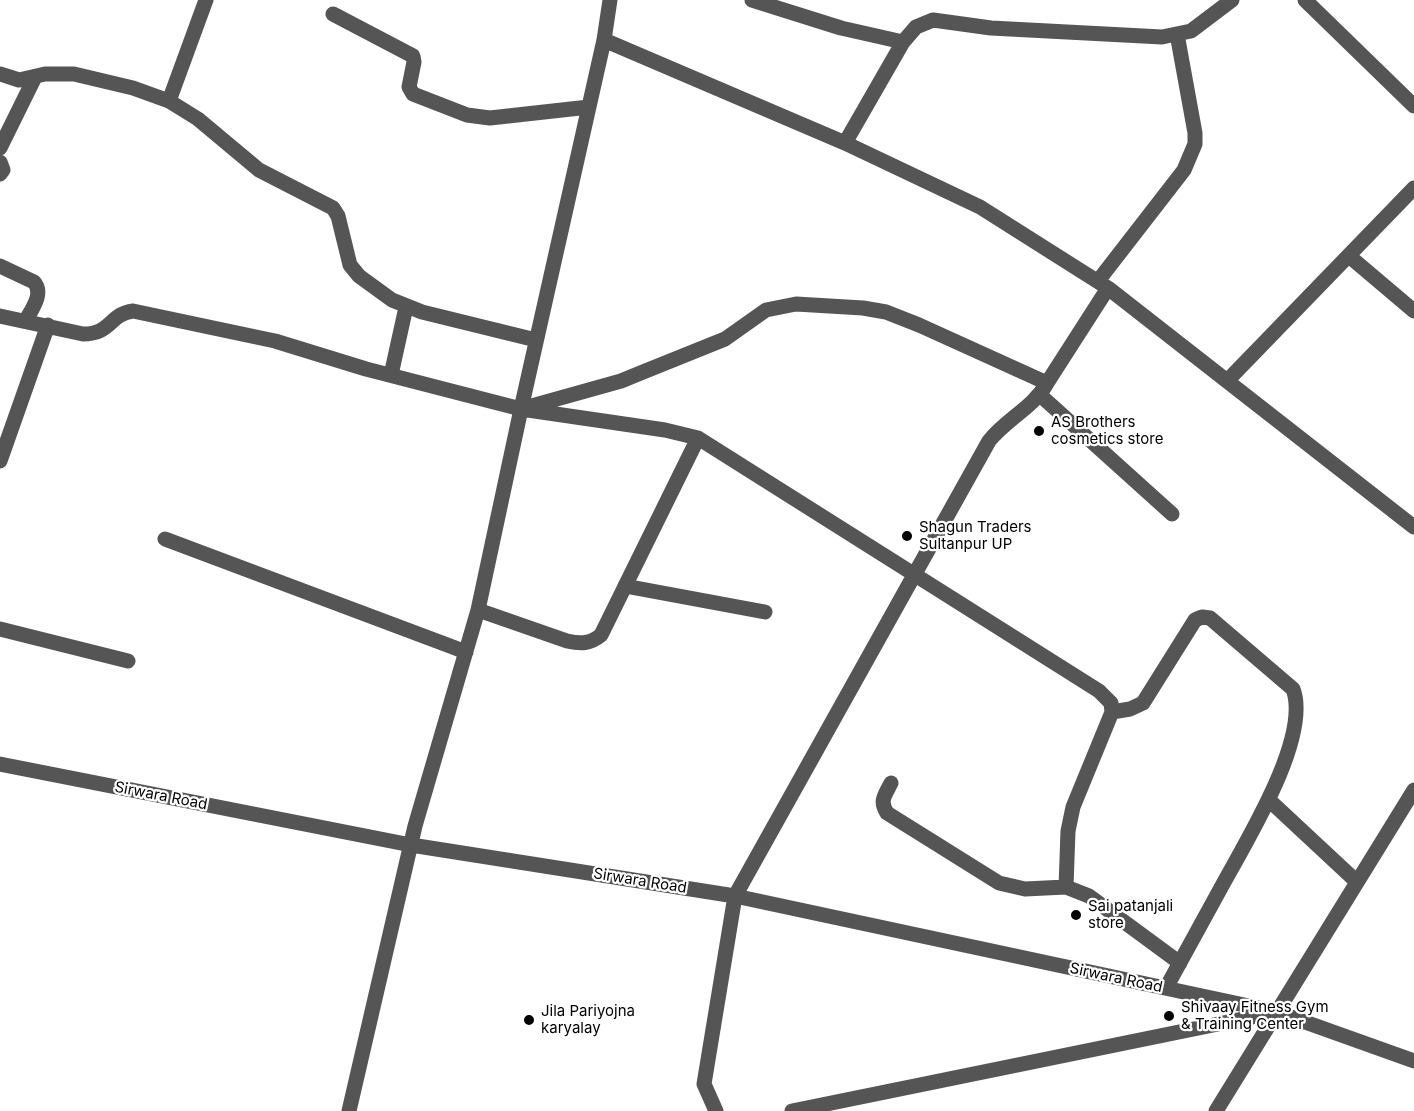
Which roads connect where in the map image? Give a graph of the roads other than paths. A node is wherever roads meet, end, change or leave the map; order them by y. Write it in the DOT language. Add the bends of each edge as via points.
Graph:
graph roads {
  1 [pos="206,0"];
  2 [pos="610,0"];
  3 [pos="752,0"];
  4 [pos="1232,0"];
  5 [pos="1305,0"];
  6 [pos="333,14"];
  7 [pos="1177,34"];
  8 [pos="604,40"];
  9 [pos="903,42"];
  10 [pos="0,74"];
  11 [pos="35,77"];
  12 [pos="169,101"];
  13 [pos="1414,106"];
  14 [pos="589,107"];
  15 [pos="845,143"];
  16 [pos="0,148"];
  17 [pos="0,162"];
  18 [pos="0,174"];
  19 [pos="1414,188"];
  20 [pos="1349,256"];
  21 [pos="0,266"];
  22 [pos="1103,284"];
  23 [pos="406,307"];
  24 [pos="1414,311"];
  25 [pos="0,316"];
  26 [pos="27,320"];
  27 [pos="48,325"];
  28 [pos="536,340"];
  29 [pos="391,375"];
  30 [pos="1227,381"];
  31 [pos="1044,389"];
  32 [pos="521,409"];
  33 [pos="698,438"];
  34 [pos="0,461"];
  35 [pos="1172,514"];
  36 [pos="1414,527"];
  37 [pos="165,539"];
  38 [pos="916,574"];
  39 [pos="625,586"];
  40 [pos="478,610"];
  41 [pos="765,612"];
  42 [pos="0,629"];
  43 [pos="466,652"];
  44 [pos="128,661"];
  45 [pos="1112,712"];
  46 [pos="0,764"];
  47 [pos="891,783"];
  48 [pos="1414,790"];
  49 [pos="1269,800"];
  50 [pos="411,845"];
  51 [pos="1357,882"];
  52 [pos="1066,887"];
  53 [pos="735,896"];
  54 [pos="1180,963"];
  55 [pos="1166,988"];
  56 [pos="1277,1012"];
  57 [pos="1414,1061"];
  58 [pos="349,1111"];
  59 [pos="716,1111"];
  60 [pos="792,1111"];
  61 [pos="1216,1111"];
  1 -- 12 [label="street"];
  2 -- 8 [label="street"];
  3 -- 9 [label="street" via="841,28"];
  4 -- 7 [label="street" via="1191,31"];
  5 -- 13 [label="street"];
  6 -- 14 [label="street" via="413,56 409,87 413,94 467,115 490,118"];
  7 -- 9 [label="street" via="1162,38 991,28 933,20 916,27"];
  7 -- 22 [label="street" via="1195,144 1184,170"];
  8 -- 14 [label="street"];
  8 -- 15 [label="street"];
  9 -- 15 [label="street"];
  10 -- 11 [label="street" via="19,80"];
  11 -- 12 [label="street" via="74,74"];
  11 -- 16 [label="street"];
  12 -- 23 [label="street" via="198,119 259,170 333,208 339,216 351,265 359,276"];
  14 -- 28 [label="street"];
  15 -- 22 [label="street" via="980,207"];
  17 -- 18 [label="street"];
  19 -- 20 [label="street"];
  20 -- 24 [label="street"];
  20 -- 30 [label="street"];
  21 -- 26 [label="street" via="38,286"];
  22 -- 30 [label="street"];
  22 -- 31 [label="street"];
  23 -- 28 [label="street"];
  23 -- 29 [label="street"];
  25 -- 26 [label="street"];
  26 -- 27 [label="street"];
  27 -- 29 [label="street" via="95,334 122,313 133,312 275,341"];
  27 -- 34 [label="street"];
  28 -- 32 [label="street"];
  29 -- 32 [label="street"];
  30 -- 36 [label="street"];
  31 -- 32 [label="street" via="886,312 796,304 766,310 725,339 621,381"];
  31 -- 35 [label="street"];
  31 -- 38 [label="street" via="989,441"];
  32 -- 33 [label="street"];
  32 -- 40 [label="street"];
  33 -- 38 [label="street"];
  33 -- 39 [label="street"];
  37 -- 43 [label="street"];
  38 -- 45 [label="street" via="1099,691 1111,703"];
  38 -- 53 [label="street"];
  39 -- 40 [label="street" via="601,635 592,642 567,641"];
  39 -- 41 [label="street"];
  40 -- 43 [label="street"];
  42 -- 44 [label="street"];
  43 -- 50 [label="street"];
  45 -- 49 [label="street" via="1143,703 1195,620 1210,618 1293,689 1297,700 1290,744"];
  45 -- 52 [label="street" via="1073,807"];
  46 -- 50 [label="street, Sirwara Road"];
  47 -- 52 [label="street" via="882,799 887,813 999,883 1026,889"];
  48 -- 51 [label="street"];
  49 -- 51 [label="street"];
  49 -- 54 [label="street"];
  50 -- 53 [label="street, Sirwara Road"];
  50 -- 58 [label="street"];
  51 -- 56 [label="street"];
  52 -- 54 [label="street" via="1089,897"];
  53 -- 55 [label="street, Sirwara Road"];
  53 -- 59 [label="street" via="704,1084"];
  54 -- 55 [label="street"];
  55 -- 56 [label="street, Sirwara Road"];
  56 -- 57 [label="street, Sirwara Road"];
  56 -- 60 [label="street"];
  56 -- 61 [label="street"];
}
